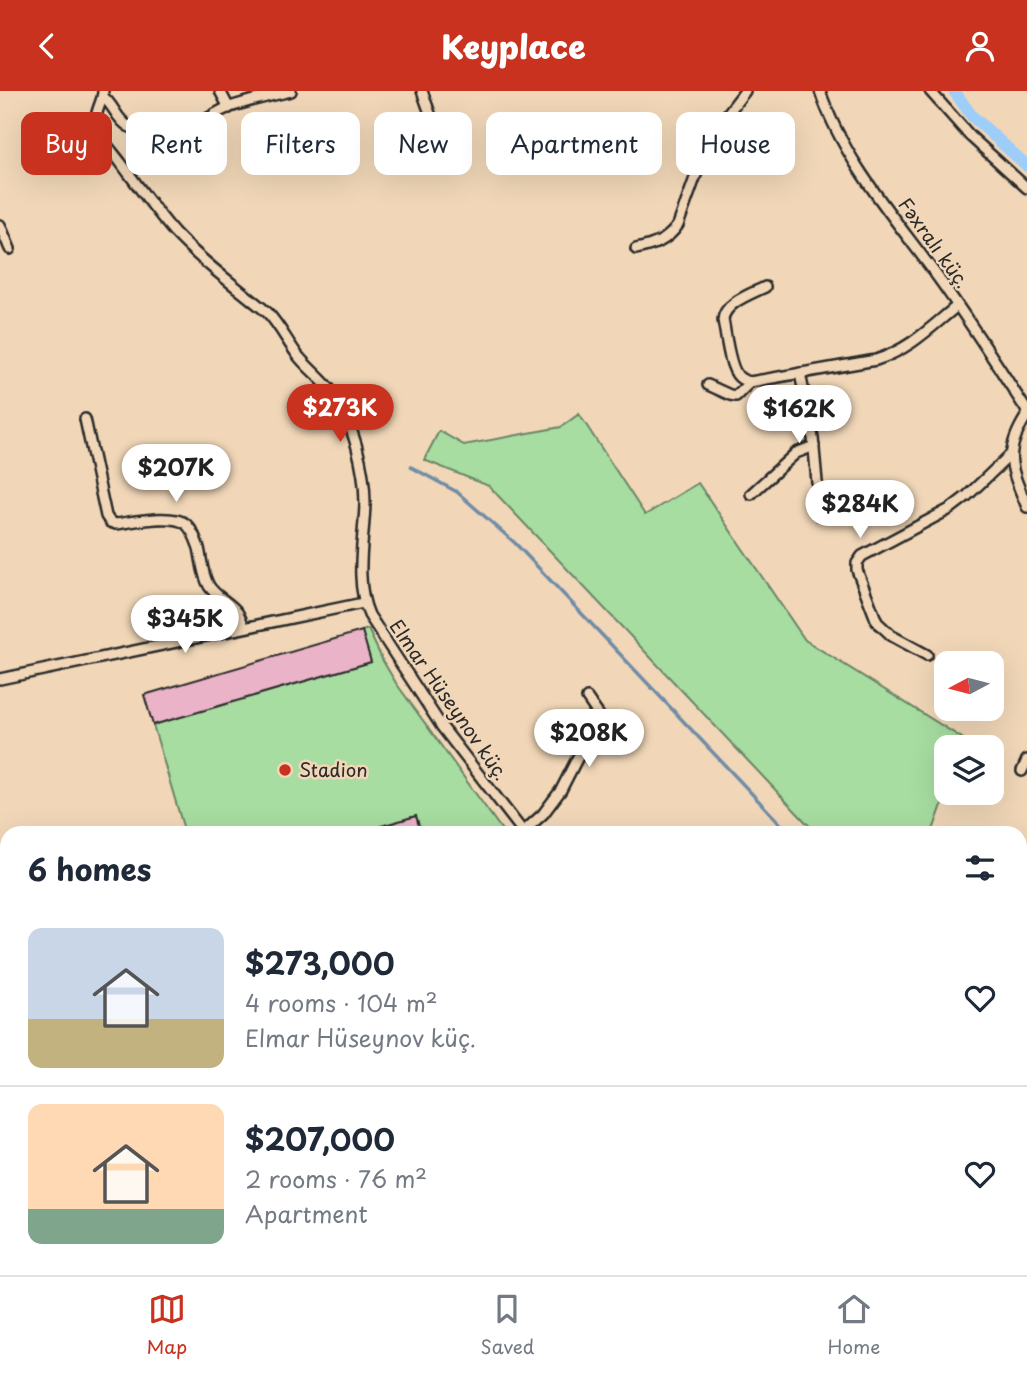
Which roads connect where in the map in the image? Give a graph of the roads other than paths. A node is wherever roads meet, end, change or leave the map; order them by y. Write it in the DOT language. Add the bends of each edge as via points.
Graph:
graph roads {
  1 [pos="220,91"];
  2 [pos="291,91"];
  3 [pos="422,91"];
  4 [pos="745,91"];
  5 [pos="820,91"];
  6 [pos="930,91"];
  7 [pos="103,94"];
  8 [pos="229,108"];
  9 [pos="430,112"];
  10 [pos="1027,188"];
  11 [pos="0,225"];
  12 [pos="10,249"];
  13 [pos="636,249"];
  14 [pos="765,287"];
  15 [pos="957,306"];
  16 [pos="800,373"];
  17 [pos="750,382"];
  18 [pos="708,385"];
  19 [pos="1027,413"];
  20 [pos="85,419"];
  21 [pos="814,446"];
  22 [pos="1010,455"];
  23 [pos="751,494"];
  24 [pos="1027,507"];
  25 [pos="820,515"];
  26 [pos="363,603"];
  27 [pos="244,627"];
  28 [pos="927,655"];
  29 [pos="0,680"];
  30 [pos="587,698"];
  31 [pos="1027,760"];
  32 [pos="1022,771"];
  33 [pos="519,826"];
  34 [pos="531,826"];
  1 -- 8 [label="street"];
  2 -- 8 [label="street"];
  3 -- 9 [label="street"];
  4 -- 13 [label="street" via="719,125 678,225 657,244"];
  5 -- 15 [label="street, Fəxralı küç." via="828,115 862,173"];
  6 -- 10 [label="street" via="970,136"];
  7 -- 8 [label="street" via="118,117 139,130 192,127"];
  7 -- 26 [label="street, Elmar Hüseynov küç." via="97,126 155,209 191,249 268,313 341,407 364,480"];
  11 -- 12 [label="street"];
  14 -- 17 [label="street" via="723,313 736,374"];
  15 -- 16 [label="street" via="894,354"];
  15 -- 19 [label="street, Fəxralı küç."];
  16 -- 17 [label="street"];
  16 -- 21 [label="street"];
  17 -- 18 [label="street" via="736,395"];
  19 -- 22 [label="street"];
  20 -- 27 [label="street" via="110,522 166,519 186,524 198,545 209,585 239,615"];
  21 -- 23 [label="street" via="796,453"];
  21 -- 25 [label="street"];
  22 -- 24 [label="street"];
  22 -- 28 [label="street" via="950,509 862,556 857,563 877,622"];
  26 -- 27 [label="street"];
  26 -- 33 [label="street, Elmar Hüseynov küç." via="442,727"];
  27 -- 29 [label="street"];
  30 -- 34 [label="street" via="601,726 582,749 561,790"];
  31 -- 32 [label="street"];
}
